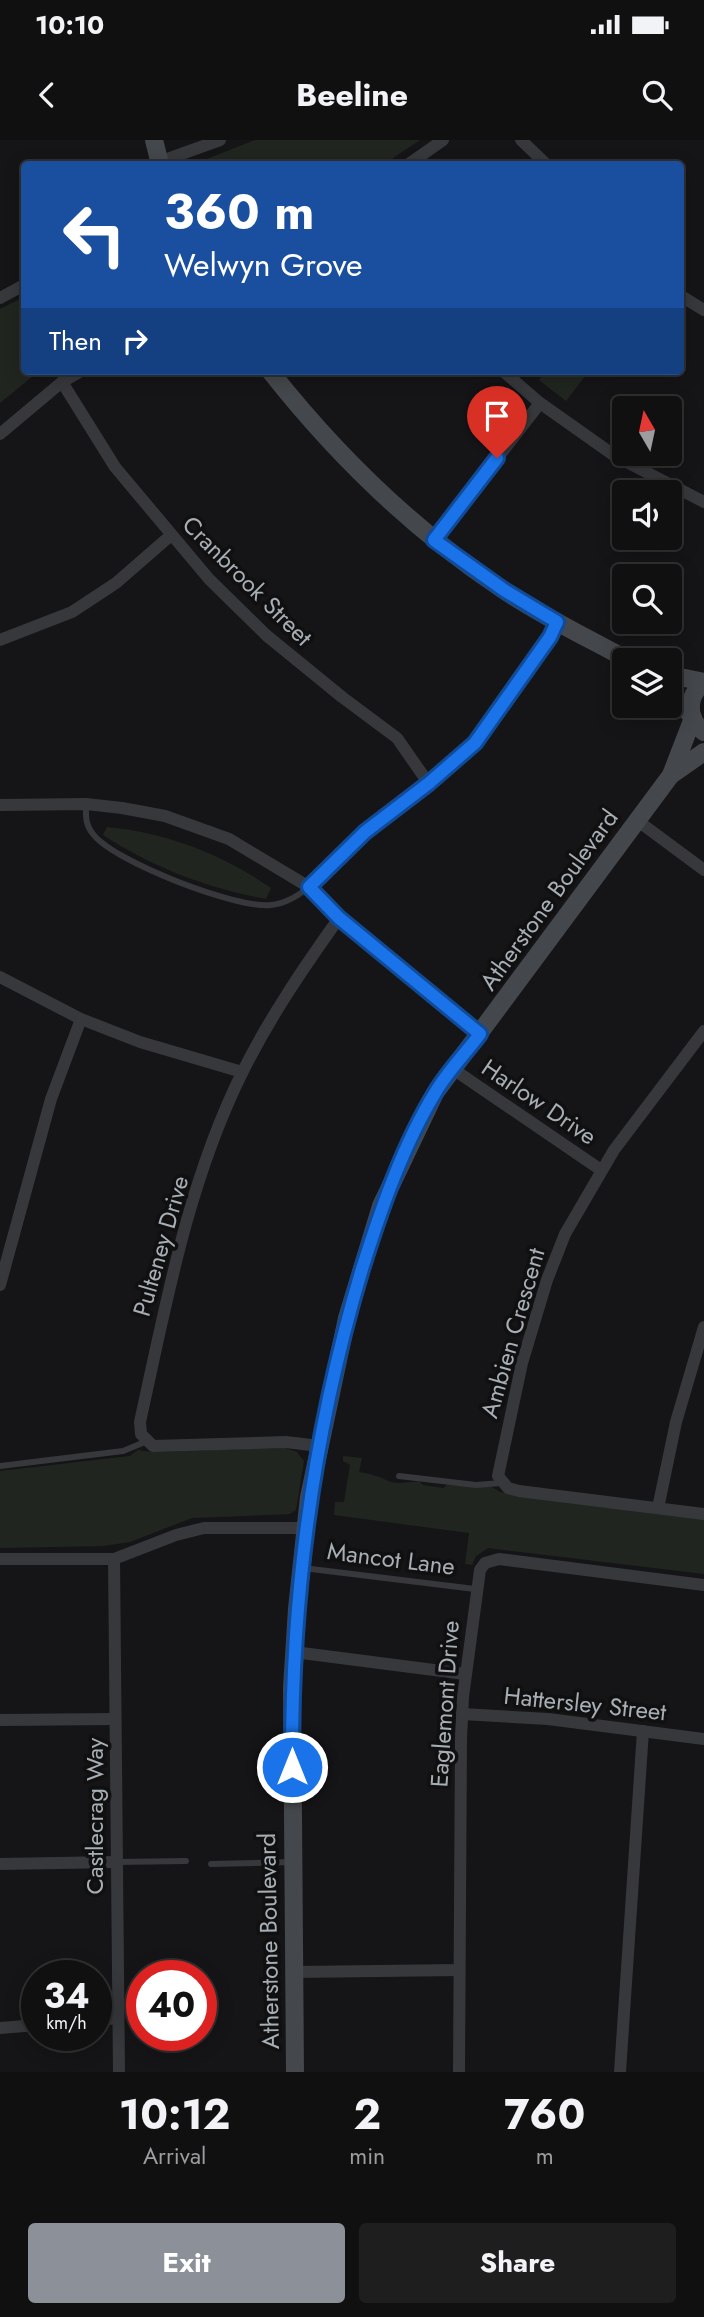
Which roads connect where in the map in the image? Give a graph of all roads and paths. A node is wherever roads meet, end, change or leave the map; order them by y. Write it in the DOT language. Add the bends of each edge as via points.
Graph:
graph roads {
  1 [pos="154,140"];
  2 [pos="220,140"];
  3 [pos="443,140"];
  4 [pos="521,140"];
  5 [pos="159,161"];
  6 [pos="164,161"];
  7 [pos="414,161"];
  8 [pos="543,161"];
  9 [pos="21,287"];
  10 [pos="0,298"];
  11 [pos="684,298"];
  12 [pos="704,310"];
  13 [pos="74,375"];
  14 [pos="273,375"];
  15 [pos="508,375"];
  16 [pos="62,382"];
  17 [pos="540,403"];
  18 [pos="0,434"];
  19 [pos="704,502"];
  20 [pos="170,536"];
  21 [pos="434,540"];
  22 [pos="557,622"];
  23 [pos="0,640"];
  24 [pos="612,651"];
  25 [pos="682,678"];
  26 [pos="704,682"];
  27 [pos="682,706"];
  28 [pos="692,716"];
  29 [pos="704,732"];
  30 [pos="704,751"];
  31 [pos="671,775"];
  32 [pos="429,783"];
  33 [pos="86,804"];
  34 [pos="0,805"];
  35 [pos="638,821"];
  36 [pos="704,870"];
  37 [pos="309,887"];
  38 [pos="339,918"];
  39 [pos="0,976"];
  40 [pos="81,1019"];
  41 [pos="704,1031"];
  42 [pos="480,1034"];
  43 [pos="700,1044"];
  44 [pos="453,1069"];
  45 [pos="242,1073"];
  46 [pos="601,1170"];
  47 [pos="0,1286"];
  48 [pos="704,1327"];
  49 [pos="145,1442"];
  50 [pos="319,1446"];
  51 [pos="0,1466"];
  52 [pos="399,1476"];
  53 [pos="501,1483"];
  54 [pos="658,1508"];
  55 [pos="704,1514"];
  56 [pos="306,1528"];
  57 [pos="0,1559"];
  58 [pos="114,1559"];
  59 [pos="302,1567"];
  60 [pos="704,1584"];
  61 [pos="475,1589"];
  62 [pos="294,1652"];
  63 [pos="465,1674"];
  64 [pos="462,1714"];
  65 [pos="115,1719"];
  66 [pos="0,1720"];
  67 [pos="643,1731"];
  68 [pos="704,1739"];
  69 [pos="186,1861"];
  70 [pos="116,1862"];
  71 [pos="293,1862"];
  72 [pos="0,1864"];
  73 [pos="211,1864"];
  74 [pos="459,1970"];
  75 [pos="295,1972"];
  76 [pos="118,2018"];
  77 [pos="112,2019"];
  78 [pos="21,2026"];
  79 [pos="0,2028"];
  80 [pos="118,2072"];
  81 [pos="295,2072"];
  82 [pos="459,2072"];
  83 [pos="620,2072"];
  1 -- 5 [label="street"];
  2 -- 6 [label="street"];
  3 -- 7 [label="street"];
  4 -- 8 [label="street"];
  9 -- 10 [label="street"];
  11 -- 12 [label="street"];
  13 -- 16 [label="street"];
  14 -- 21 [label="street" via="363,478"];
  15 -- 17 [label="street"];
  16 -- 18 [label="street"];
  16 -- 20 [label="street, Cranbrook Street" via="115,467"];
  17 -- 19 [label="street" via="615,456"];
  17 -- 21 [label="street"];
  20 -- 23 [label="street" via="116,583 72,612"];
  20 -- 32 [label="street, Cranbrook Street" via="266,635 397,738"];
  21 -- 22 [label="street"];
  22 -- 24 [label="street"];
  22 -- 32 [label="street" via="475,743"];
  25 -- 26 [label="street"];
  26 -- 28 [label="street, Atherstone Boulevard" via="692,699"];
  27 -- 28 [label="street"];
  28 -- 29 [label="street"];
  28 -- 31 [label="street, Atherstone Boulevard"];
  30 -- 31 [label="street, Atherstone Boulevard"];
  31 -- 35 [label="street, Atherstone Boulevard"];
  32 -- 37 [label="street" via="365,832"];
  33 -- 34 [label="street"];
  33 -- 37 [label="street" via="165,816 229,839"];
  33 -- 37 [label="lane" via="85,822 95,837 165,878 270,905"];
  35 -- 36 [label="street"];
  35 -- 42 [label="street, Atherstone Boulevard"];
  37 -- 38 [label="street"];
  38 -- 42 [label="street"];
  38 -- 45 [label="street, Pulteney Drive" via="278,1005"];
  39 -- 40 [label="street"];
  40 -- 45 [label="street"];
  40 -- 47 [label="street" via="51,1099"];
  41 -- 43 [label="street, Ambien Crescent"];
  42 -- 44 [label="street, Atherstone Boulevard"];
  43 -- 46 [label="street, Ambien Crescent"];
  44 -- 46 [label="street, Harlow Drive"];
  44 -- 50 [label="street, Atherstone Boulevard" via="435,1093 381,1206 347,1318"];
  45 -- 49 [label="street, Pulteney Drive" via="188,1217 165,1301 140,1422"];
  46 -- 53 [label="street, Ambien Crescent" via="575,1212 541,1298 506,1428 499,1465"];
  48 -- 54 [label="street" via="676,1422"];
  49 -- 50 [label="street" via="162,1448 286,1442"];
  49 -- 51 [label="lane" via="123,1451"];
  50 -- 56 [label="street, Atherstone Boulevard"];
  52 -- 53 [label="lane" via="476,1485"];
  53 -- 54 [label="street" via="519,1491"];
  54 -- 55 [label="street"];
  56 -- 58 [label="street" via="204,1528"];
  56 -- 59 [label="street, Atherstone Boulevard"];
  57 -- 58 [label="street"];
  58 -- 65 [label="street, Castlecrag Way"];
  59 -- 61 [label="lane, Mancot Lane"];
  59 -- 62 [label="street, Atherstone Boulevard"];
  60 -- 61 [label="street, Eaglemont Drive" via="499,1559 485,1563"];
  61 -- 63 [label="street, Eaglemont Drive"];
  62 -- 63 [label="street"];
  62 -- 71 [label="street, Atherstone Boulevard"];
  63 -- 64 [label="street, Eaglemont Drive"];
  64 -- 67 [label="street, Hattersley Street"];
  64 -- 74 [label="street, Eaglemont Drive"];
  65 -- 66 [label="street"];
  65 -- 70 [label="street, Castlecrag Way"];
  67 -- 68 [label="street, Hattersley Street"];
  67 -- 83 [label="street"];
  69 -- 70 [label="lane"];
  70 -- 72 [label="street"];
  70 -- 76 [label="street, Castlecrag Way"];
  71 -- 73 [label="lane"];
  71 -- 75 [label="street, Atherstone Boulevard"];
  74 -- 75 [label="street"];
  74 -- 82 [label="street, Eaglemont Drive"];
  75 -- 81 [label="street, Atherstone Boulevard"];
  76 -- 77 [label="street"];
  76 -- 80 [label="street, Castlecrag Way"];
  78 -- 79 [label="street"];
}
